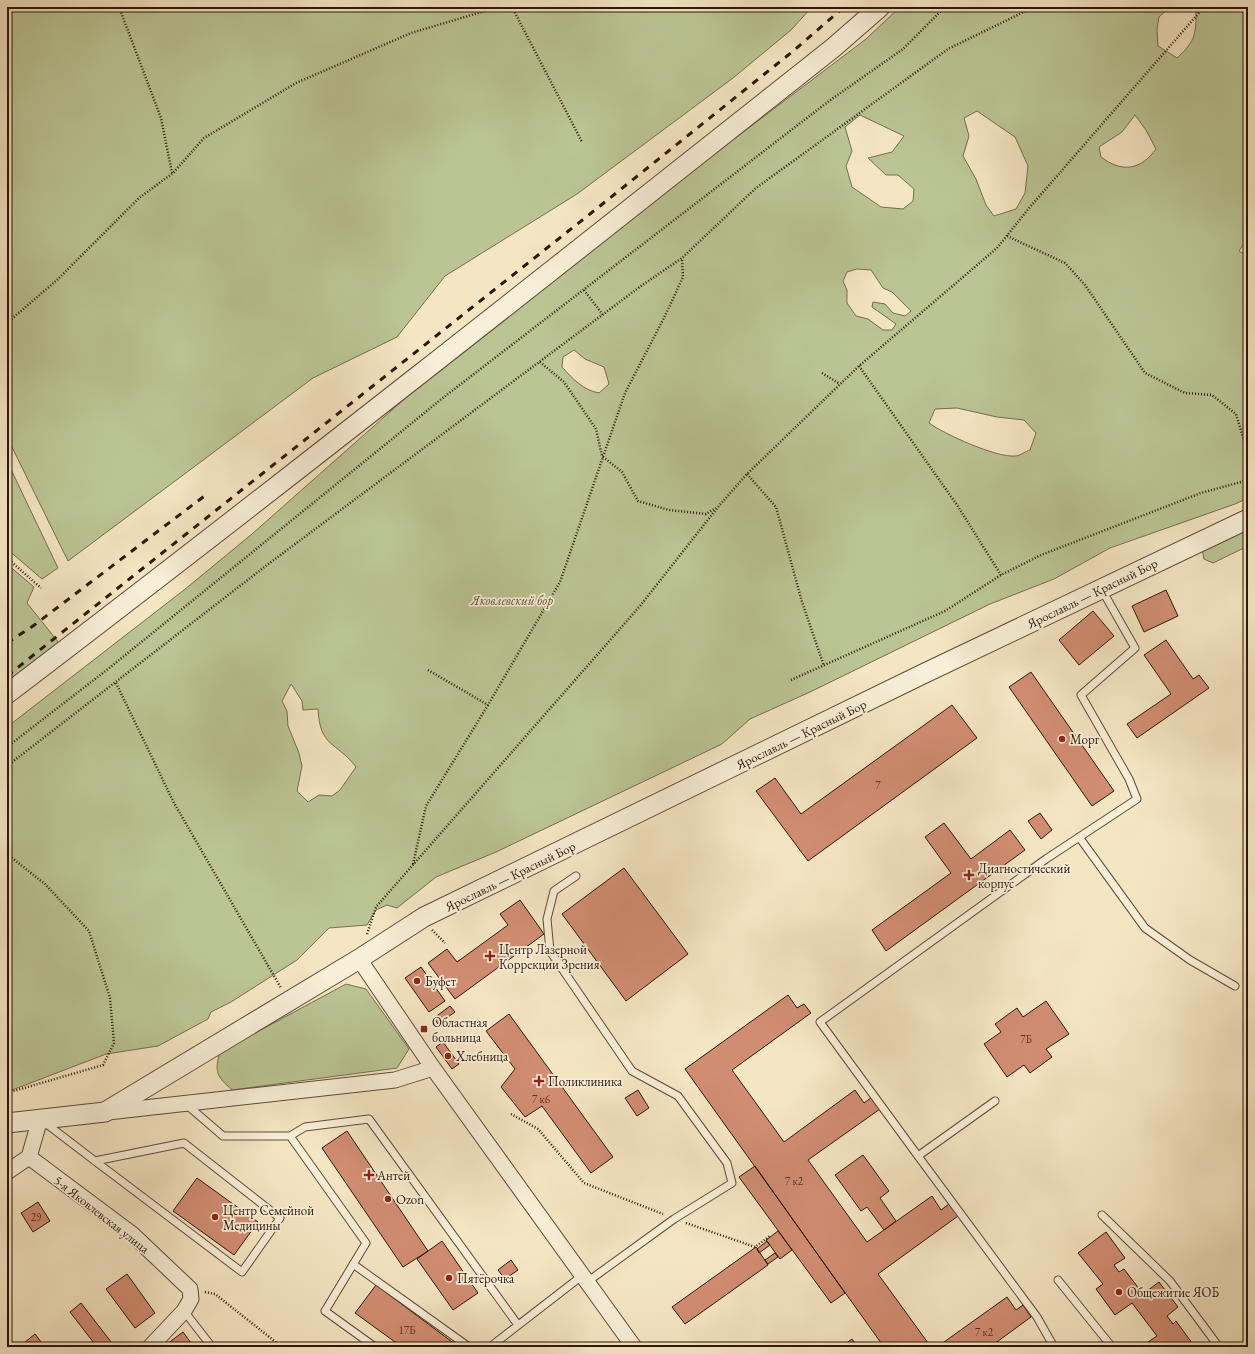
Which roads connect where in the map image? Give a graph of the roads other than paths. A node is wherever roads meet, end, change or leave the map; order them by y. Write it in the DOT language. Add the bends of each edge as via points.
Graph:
graph roads {
  1 [pos="880,7"];
  2 [pos="1248,519"];
  3 [pos="1102,588"];
  4 [pos="7,694"];
  5 [pos="1079,837"];
  6 [pos="576,876"];
  7 [pos="359,959"];
  8 [pos="1235,986"];
  9 [pos="433,1068"];
  10 [pos="994,1101"];
  11 [pos="185,1104"];
  12 [pos="105,1112"];
  13 [pos="40,1119"];
  14 [pos="7,1123"];
  15 [pos="290,1136"];
  16 [pos="918,1156"];
  17 [pos="29,1157"];
  18 [pos="95,1161"];
  19 [pos="7,1172"];
  20 [pos="1102,1215"];
  21 [pos="353,1264"];
  22 [pos="585,1278"];
  23 [pos="1058,1280"];
  24 [pos="184,1311"];
  25 [pos="518,1325"];
  26 [pos="150,1347"];
  27 [pos="212,1347"];
  28 [pos="374,1347"];
  29 [pos="469,1347"];
  30 [pos="490,1347"];
  31 [pos="634,1347"];
  32 [pos="1054,1347"];
  33 [pos="1112,1347"];
  34 [pos="1212,1347"];
  1 -- 4 [label="street" via="833,48 527,291 221,531"];
  2 -- 3 [label="street, Ярославль — Красный Бор"];
  3 -- 5 [label="lane" via="1135,648 1081,695 1129,779 1137,799"];
  3 -- 7 [label="street, Ярославль — Красный Бор" via="424,917"];
  5 -- 8 [label="lane" via="1145,928 1190,960"];
  5 -- 16 [label="lane" via="820,1022"];
  6 -- 22 [label="lane" via="554,891 547,919 550,952 632,1071 678,1096 727,1162 732,1183"];
  7 -- 9 [label="street"];
  7 -- 12 [label="street, Ярославль — Красный Бор"];
  9 -- 11 [label="street" via="395,1080"];
  9 -- 22 [label="street"];
  10 -- 16 [label="lane"];
  11 -- 12 [label="street"];
  11 -- 15 [label="lane" via="223,1136"];
  12 -- 13 [label="street"];
  13 -- 14 [label="street"];
  13 -- 17 [label="street"];
  13 -- 18 [label="lane"];
  15 -- 21 [label="lane" via="366,1243"];
  15 -- 25 [label="lane" via="305,1127 369,1119"];
  16 -- 32 [label="lane" via="1036,1317"];
  17 -- 19 [label="street"];
  17 -- 24 [label="street, 5-я Яковлевская улица" via="132,1234 190,1289 191,1299"];
  18 -- 18 [label="lane" via="242,1272 280,1218 184,1143"];
  20 -- 34 [label="lane" via="1170,1281 1216,1343"];
  21 -- 28 [label="lane" via="325,1311"];
  21 -- 29 [label="lane"];
  22 -- 25 [label="lane"];
  22 -- 31 [label="street"];
  23 -- 33 [label="lane"];
  24 -- 26 [label="street"];
  24 -- 27 [label="lane"];
  25 -- 30 [label="lane"];
}
